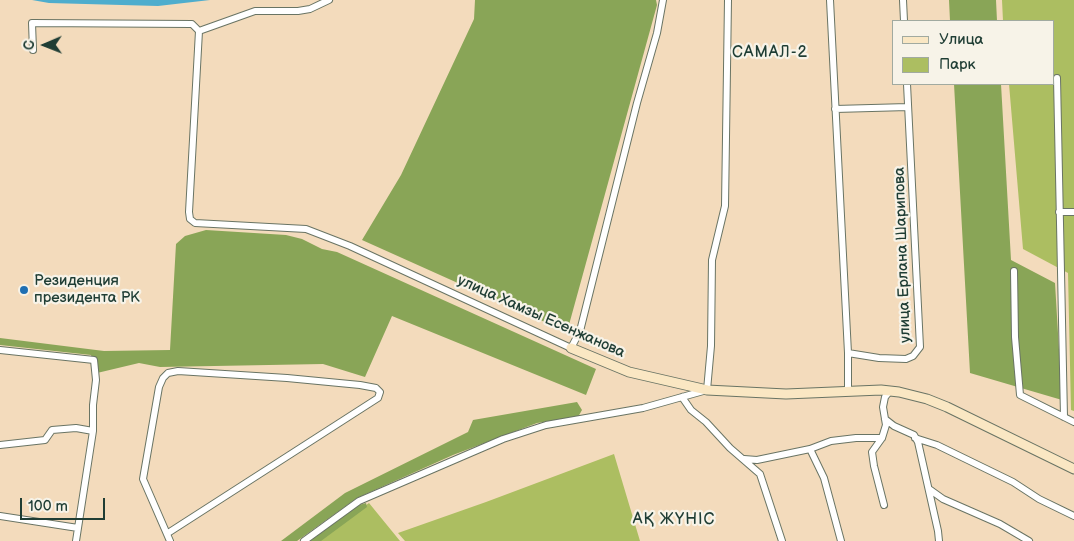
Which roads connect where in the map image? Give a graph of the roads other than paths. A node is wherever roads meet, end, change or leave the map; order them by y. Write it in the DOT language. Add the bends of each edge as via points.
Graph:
graph roads {
  1 [pos="329,0"];
  2 [pos="663,0"];
  3 [pos="728,0"];
  4 [pos="830,0"];
  5 [pos="903,0"];
  6 [pos="904,20"];
  7 [pos="199,31"];
  8 [pos="33,50"];
  9 [pos="1057,78"];
  10 [pos="907,85"];
  11 [pos="908,107"];
  12 [pos="835,109"];
  13 [pos="1059,212"];
  14 [pos="1074,212"];
  15 [pos="1014,271"];
  16 [pos="571,348"];
  17 [pos="0,350"];
  18 [pos="848,353"];
  19 [pos="707,390"];
  20 [pos="890,391"];
  21 [pos="848,392"];
  22 [pos="682,397"];
  23 [pos="1064,417"];
  24 [pos="885,419"];
  25 [pos="1074,422"];
  26 [pos="93,431"];
  27 [pos="882,438"];
  28 [pos="915,438"];
  29 [pos="0,445"];
  30 [pos="810,449"];
  31 [pos="743,459"];
  32 [pos="1074,469"];
  33 [pos="929,489"];
  34 [pos="884,505"];
  35 [pos="0,516"];
  36 [pos="1074,516"];
  37 [pos="78,528"];
  38 [pos="168,533"];
  39 [pos="76,541"];
  40 [pos="170,541"];
  41 [pos="304,541"];
  42 [pos="782,541"];
  43 [pos="841,541"];
  44 [pos="939,541"];
  45 [pos="1029,541"];
  1 -- 7 [label="street" via="298,11 255,11"];
  2 -- 16 [label="street" via="580,332"];
  3 -- 19 [label="street" via="725,206 712,260"];
  4 -- 12 [label="street"];
  5 -- 6 [label="street"];
  7 -- 8 [label="street" via="192,24 32,23"];
  7 -- 16 [label="street, улица Хамзы Есенжанова" via="190,219 195,223 306,229 359,250"];
  9 -- 13 [label="street"];
  10 -- 11 [label="street, улица Ерлана Шарипова"];
  11 -- 12 [label="street"];
  11 -- 18 [label="street, улица Ерлана Шарипова" via="920,347 906,359"];
  12 -- 18 [label="street"];
  13 -- 14 [label="street"];
  13 -- 23 [label="street"];
  15 -- 23 [label="street" via="1020,395"];
  16 -- 19 [label="street, улица Хамзы Есенжанова" via="629,372"];
  17 -- 26 [label="street" via="94,360"];
  18 -- 21 [label="street"];
  19 -- 21 [label="street, улица Хамзы Есенжанова" via="786,394"];
  19 -- 22 [label="street"];
  20 -- 21 [label="street, улица Хамзы Есенжанова"];
  20 -- 24 [label="street" via="883,407"];
  20 -- 32 [label="street, улица Хамзы Есенжанова" via="947,407"];
  22 -- 31 [label="street"];
  22 -- 41 [label="street" via="643,408 546,425 503,438 359,500"];
  23 -- 25 [label="street"];
  24 -- 27 [label="street"];
  24 -- 28 [label="street"];
  26 -- 29 [label="street" via="76,428 52,430 45,440"];
  26 -- 37 [label="street"];
  27 -- 30 [label="street" via="831,441"];
  27 -- 34 [label="street" via="872,452"];
  28 -- 33 [label="street"];
  28 -- 36 [label="street" via="937,445 1013,482"];
  30 -- 31 [label="street" via="757,460"];
  30 -- 43 [label="street" via="824,478"];
  31 -- 42 [label="street" via="760,474"];
  33 -- 44 [label="street"];
  33 -- 45 [label="street"];
  35 -- 37 [label="street"];
  37 -- 39 [label="street"];
  38 -- 38 [label="street" via="143,479 159,387 168,373 296,379 360,385 380,392 378,398"];
  38 -- 40 [label="street"];
}
